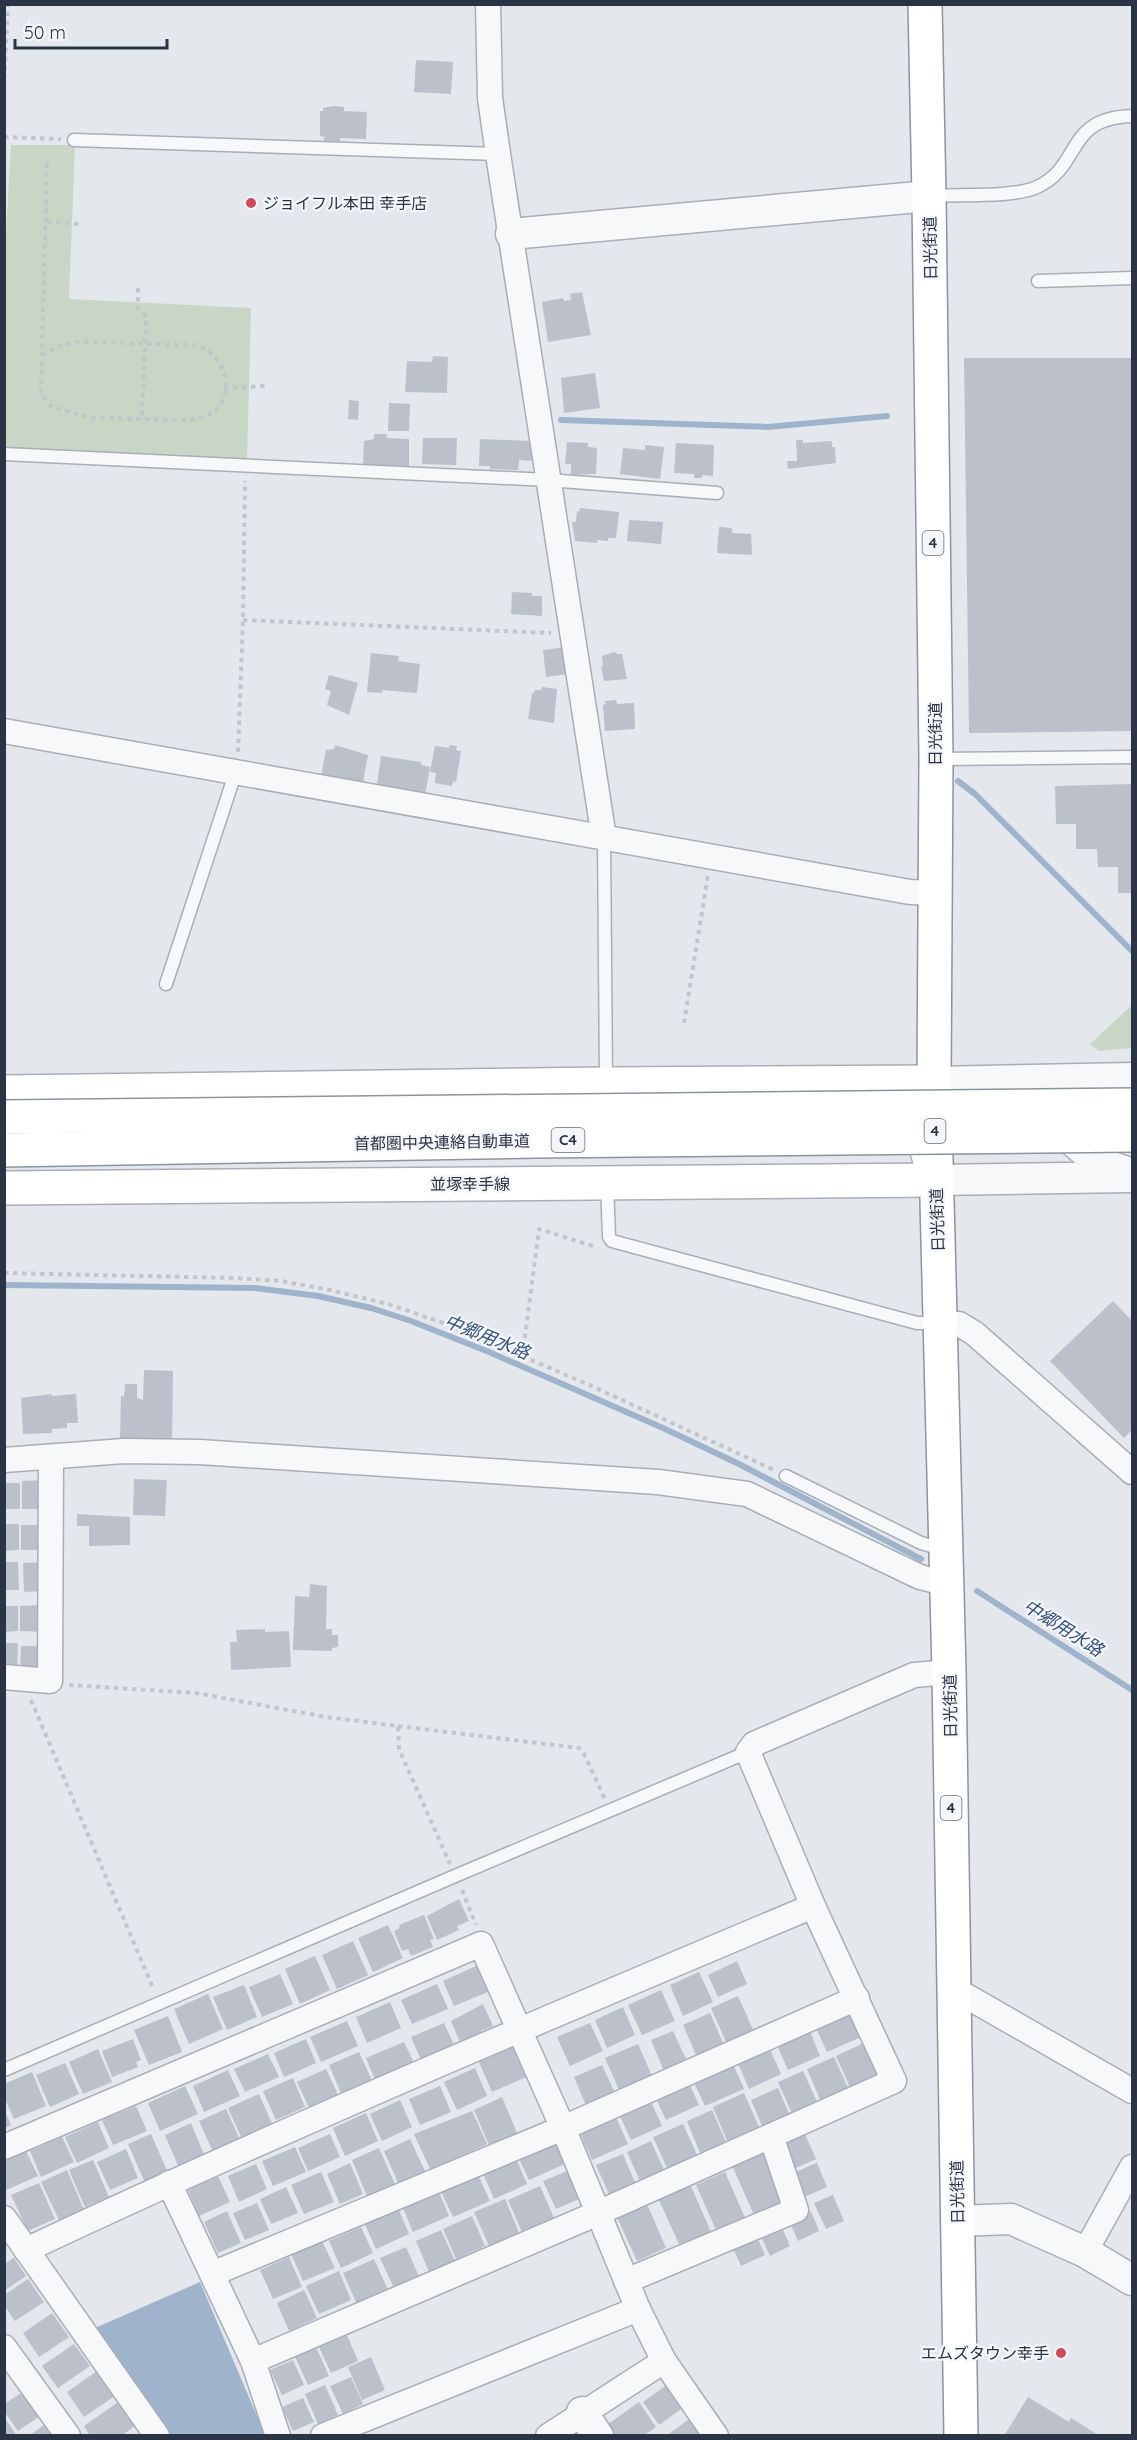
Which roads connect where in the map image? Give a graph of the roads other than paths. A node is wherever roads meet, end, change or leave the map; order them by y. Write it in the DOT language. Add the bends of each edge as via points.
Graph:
graph roads {
  1 [pos="488,4"];
  2 [pos="925,4"];
  3 [pos="1132,116"];
  4 [pos="74,140"];
  5 [pos="498,154"];
  6 [pos="929,196"];
  7 [pos="511,234"];
  8 [pos="1132,278"];
  9 [pos="1038,281"];
  10 [pos="4,454"];
  11 [pos="548,480"];
  12 [pos="717,493"];
  13 [pos="4,731"];
  14 [pos="1132,757"];
  15 [pos="936,759"];
  16 [pos="235,774"];
  17 [pos="604,838"];
  18 [pos="934,893"];
  19 [pos="166,984"];
  20 [pos="1132,1078"];
  21 [pos="934,1082"];
  22 [pos="606,1084"];
  23 [pos="695,1084"];
  24 [pos="4,1092"];
  25 [pos="1132,1105"];
  26 [pos="4,1117"];
  27 [pos="1132,1135"];
  28 [pos="4,1150"];
  29 [pos="1132,1176"];
  30 [pos="936,1180"];
  31 [pos="607,1183"];
  32 [pos="4,1188"];
  33 [pos="940,1323"];
  34 [pos="51,1458"];
  35 [pos="4,1460"];
  36 [pos="1132,1472"];
  37 [pos="786,1476"];
  38 [pos="946,1550"];
  39 [pos="947,1584"];
  40 [pos="949,1672"];
  41 [pos="14,1678"];
  42 [pos="748,1752"];
  43 [pos="813,1906"];
  44 [pos="954,1989"];
  45 [pos="857,1998"];
  46 [pos="520,2029"];
  47 [pos="6,2066"];
  48 [pos="1132,2091"];
  49 [pos="563,2128"];
  50 [pos="771,2136"];
  51 [pos="4,2147"];
  52 [pos="1132,2167"];
  53 [pos="169,2183"];
  54 [pos="598,2213"];
  55 [pos="4,2218"];
  56 [pos="958,2221"];
  57 [pos="26,2250"];
  58 [pos="1084,2252"];
  59 [pos="212,2274"];
  60 [pos="1132,2280"];
  61 [pos="626,2281"];
  62 [pos="638,2309"];
  63 [pos="4,2347"];
  64 [pos="254,2361"];
  65 [pos="664,2361"];
  66 [pos="590,2424"];
  67 [pos="68,2436"];
  68 [pos="156,2436"];
  69 [pos="278,2436"];
  70 [pos="323,2436"];
  71 [pos="548,2436"];
  72 [pos="716,2436"];
  73 [pos="961,2436"];
  1 -- 5 [label="street" via="490,98"];
  2 -- 6 [label="main road, 日光街道 / 4"];
  3 -- 6 [label="lane" via="1102,120 1092,126 1053,175 1038,186 1022,192"];
  4 -- 5 [label="lane"];
  5 -- 7 [label="street"];
  6 -- 7 [label="street"];
  6 -- 15 [label="main road, 日光街道 / 4"];
  7 -- 11 [label="street"];
  8 -- 9 [label="lane"];
  10 -- 11 [label="lane"];
  11 -- 12 [label="lane"];
  11 -- 17 [label="street"];
  13 -- 16 [label="street"];
  14 -- 15 [label="lane"];
  15 -- 18 [label="main road, 日光街道 / 4"];
  16 -- 17 [label="street"];
  16 -- 19 [label="lane"];
  17 -- 18 [label="street"];
  17 -- 22 [label="lane"];
  18 -- 21 [label="main road, 日光街道 / 4"];
  20 -- 21 [label="street"];
  21 -- 23 [label="main road"];
  21 -- 29 [label="street" via="945,1102 965,1119 1044,1122 1059,1129 1087,1153"];
  21 -- 30 [label="main road, 日光街道 / 4"];
  22 -- 23 [label="main road"];
  22 -- 24 [label="main road"];
  23 -- 30 [label="main road" via="766,1095 778,1099 796,1117 812,1122 912,1122 922,1134"];
  25 -- 26 [label="main road, 首都圏中央連絡自動車道 / C4, bridge"];
  27 -- 28 [label="main road, 首都圏中央連絡自動車道 / C4, bridge"];
  29 -- 30 [label="street"];
  30 -- 31 [label="main road, 並塚幸手線"];
  30 -- 33 [label="main road, 日光街道 / 4"];
  31 -- 32 [label="main road, 並塚幸手線"];
  31 -- 33 [label="lane" via="612,1241 917,1323"];
  33 -- 36 [label="street" via="959,1324 974,1333"];
  33 -- 38 [label="main road, 日光街道 / 4"];
  34 -- 35 [label="street"];
  34 -- 39 [label="street" via="124,1451 200,1452 658,1482 730,1491 763,1500 920,1577"];
  34 -- 41 [label="street" via="50,1681"];
  37 -- 38 [label="lane" via="921,1543"];
  38 -- 39 [label="main road, 日光街道 / 4"];
  39 -- 40 [label="main road, 日光街道 / 4"];
  40 -- 42 [label="street" via="914,1675 754,1744"];
  40 -- 44 [label="main road, 日光街道 / 4"];
  42 -- 43 [label="street"];
  42 -- 47 [label="lane"];
  43 -- 45 [label="street"];
  43 -- 46 [label="street"];
  44 -- 48 [label="street"];
  44 -- 56 [label="main road, 日光街道 / 4"];
  45 -- 49 [label="street"];
  45 -- 50 [label="street" via="894,2081"];
  46 -- 49 [label="street"];
  46 -- 51 [label="street" via="481,1944"];
  46 -- 53 [label="street"];
  49 -- 54 [label="street"];
  49 -- 59 [label="street"];
  50 -- 54 [label="street"];
  50 -- 61 [label="street" via="796,2210"];
  52 -- 58 [label="street"];
  53 -- 57 [label="street"];
  53 -- 59 [label="street"];
  54 -- 61 [label="street"];
  54 -- 64 [label="street"];
  55 -- 57 [label="street"];
  56 -- 58 [label="street" via="1011,2219"];
  56 -- 73 [label="main road, 日光街道 / 4"];
  57 -- 68 [label="street"];
  58 -- 60 [label="street"];
  59 -- 64 [label="street"];
  61 -- 62 [label="street"];
  62 -- 65 [label="street"];
  62 -- 70 [label="street"];
  63 -- 67 [label="street"];
  64 -- 69 [label="street"];
  65 -- 66 [label="street"];
  65 -- 72 [label="street"];
  66 -- 71 [label="street"];
}
